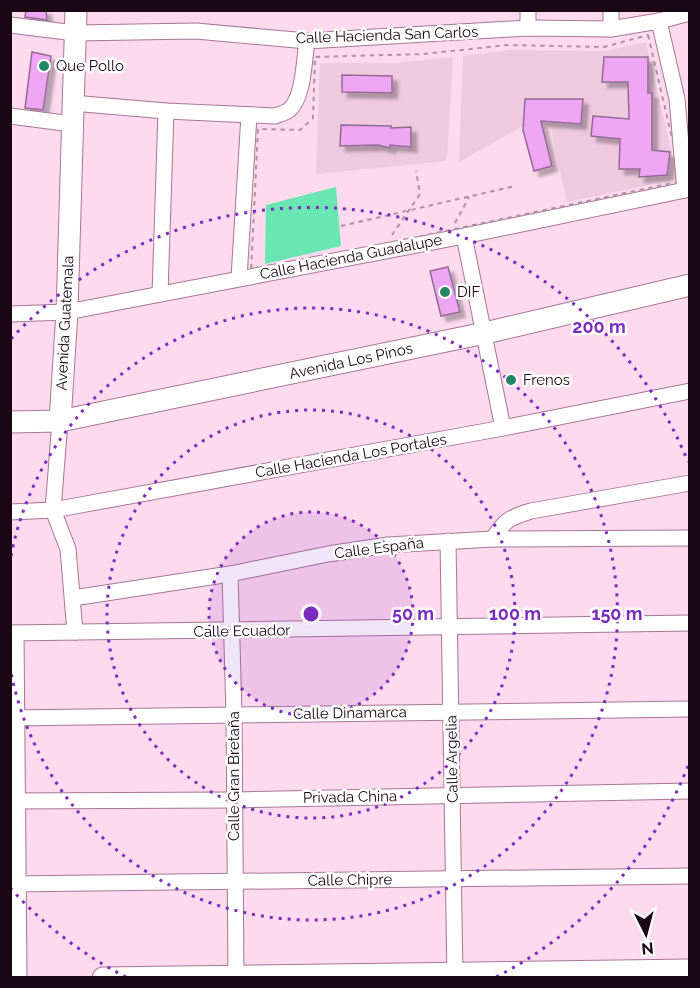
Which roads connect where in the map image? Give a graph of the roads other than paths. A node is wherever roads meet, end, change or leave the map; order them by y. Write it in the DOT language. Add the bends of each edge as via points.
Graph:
graph roads {
  1 [pos="76,10"];
  2 [pos="528,10"];
  3 [pos="611,10"];
  4 [pos="690,13"];
  5 [pos="659,21"];
  6 [pos="10,25"];
  7 [pos="528,28"];
  8 [pos="611,29"];
  9 [pos="75,33"];
  10 [pos="307,41"];
  11 [pos="683,97"];
  12 [pos="166,111"];
  13 [pos="72,113"];
  14 [pos="249,115"];
  15 [pos="10,116"];
  16 [pos="687,190"];
  17 [pos="458,233"];
  18 [pos="239,278"];
  19 [pos="690,285"];
  20 [pos="160,294"];
  21 [pos="67,312"];
  22 [pos="10,314"];
  23 [pos="486,333"];
  24 [pos="688,396"];
  25 [pos="60,421"];
  26 [pos="10,422"];
  27 [pos="503,428"];
  28 [pos="690,483"];
  29 [pos="53,510"];
  30 [pos="10,512"];
  31 [pos="690,538"];
  32 [pos="493,539"];
  33 [pos="448,541"];
  34 [pos="230,574"];
  35 [pos="73,598"];
  36 [pos="690,623"];
  37 [pos="450,627"];
  38 [pos="232,631"];
  39 [pos="75,632"];
  40 [pos="13,633"];
  41 [pos="690,709"];
  42 [pos="452,712"];
  43 [pos="234,714"];
  44 [pos="14,718"];
  45 [pos="690,791"];
  46 [pos="452,795"];
  47 [pos="234,800"];
  48 [pos="14,801"];
  49 [pos="690,876"];
  50 [pos="454,878"];
  51 [pos="234,883"];
  52 [pos="14,884"];
  53 [pos="690,970"];
  54 [pos="668,974"];
  55 [pos="455,975"];
  56 [pos="236,976"];
  57 [pos="19,978"];
  58 [pos="103,978"];
  1 -- 9 [label="street, Avenida Guatemala"];
  2 -- 7 [label="street"];
  3 -- 8 [label="street"];
  4 -- 5 [label="street, Calle Hacienda San Carlos"];
  5 -- 8 [label="street, Calle Hacienda San Carlos"];
  5 -- 11 [label="street"];
  6 -- 9 [label="street, Calle Hacienda San Carlos"];
  7 -- 8 [label="street, Calle Hacienda San Carlos"];
  7 -- 10 [label="street, Calle Hacienda San Carlos"];
  9 -- 10 [label="street, Calle Hacienda San Carlos" via="195,31"];
  9 -- 13 [label="street, Avenida Guatemala"];
  10 -- 14 [label="street" via="296,103 288,112 275,116"];
  11 -- 16 [label="street"];
  12 -- 13 [label="street"];
  12 -- 14 [label="street"];
  12 -- 20 [label="street"];
  13 -- 15 [label="street"];
  13 -- 21 [label="street, Avenida Guatemala"];
  14 -- 18 [label="street"];
  16 -- 17 [label="street, Calle Hacienda Guadalupe"];
  17 -- 18 [label="street, Calle Hacienda Guadalupe"];
  17 -- 23 [label="street"];
  18 -- 20 [label="street, Calle Hacienda Guadalupe"];
  19 -- 23 [label="street, Avenida Los Pinos"];
  20 -- 21 [label="street, Calle Hacienda Guadalupe"];
  21 -- 22 [label="street, Calle Hacienda Guadalupe"];
  21 -- 25 [label="street, Avenida Guatemala"];
  23 -- 25 [label="street, Avenida Los Pinos"];
  23 -- 27 [label="street"];
  24 -- 27 [label="street, Calle Hacienda Los Portales"];
  25 -- 26 [label="street, Avenida Los Pinos"];
  25 -- 29 [label="street, Avenida Guatemala"];
  27 -- 29 [label="street, Calle Hacienda Los Portales"];
  28 -- 32 [label="street" via="531,511 501,525"];
  29 -- 30 [label="street, Calle Hacienda Los Portales"];
  29 -- 35 [label="street, Avenida Guatemala" via="68,549"];
  31 -- 32 [label="street, Calle España"];
  32 -- 33 [label="street, Calle España"];
  33 -- 34 [label="street, Calle España" via="348,551"];
  33 -- 37 [label="street, Calle Argelia"];
  34 -- 35 [label="street, Calle España"];
  34 -- 38 [label="street, Calle Gran Bretaña"];
  35 -- 39 [label="street, Avenida Guatemala"];
  36 -- 37 [label="street, Calle Ecuador"];
  37 -- 38 [label="street, Calle Ecuador"];
  37 -- 42 [label="street, Calle Argelia"];
  38 -- 39 [label="street, Calle Ecuador"];
  38 -- 43 [label="street, Calle Gran Bretaña"];
  39 -- 40 [label="street, Calle Ecuador"];
  40 -- 44 [label="street"];
  41 -- 42 [label="street, Calle Dinamarca"];
  42 -- 43 [label="street, Calle Dinamarca"];
  42 -- 46 [label="street, Calle Argelia"];
  43 -- 44 [label="street, Calle Dinamarca"];
  43 -- 47 [label="street, Calle Gran Bretaña"];
  44 -- 48 [label="street"];
  45 -- 46 [label="street, Privada China"];
  46 -- 47 [label="street, Privada China"];
  46 -- 50 [label="street, Calle Argelia"];
  47 -- 48 [label="street, Privada China"];
  47 -- 51 [label="street, Calle Gran Bretaña"];
  48 -- 52 [label="street"];
  49 -- 50 [label="street, Calle Chipre"];
  50 -- 51 [label="street, Calle Chipre"];
  50 -- 55 [label="street, Calle Argelia"];
  51 -- 52 [label="street, Calle Chipre"];
  51 -- 56 [label="street, Calle Gran Bretaña"];
  52 -- 57 [label="street"];
  53 -- 54 [label="street"];
  54 -- 55 [label="street"];
  55 -- 56 [label="street"];
  56 -- 58 [label="street"];
}
